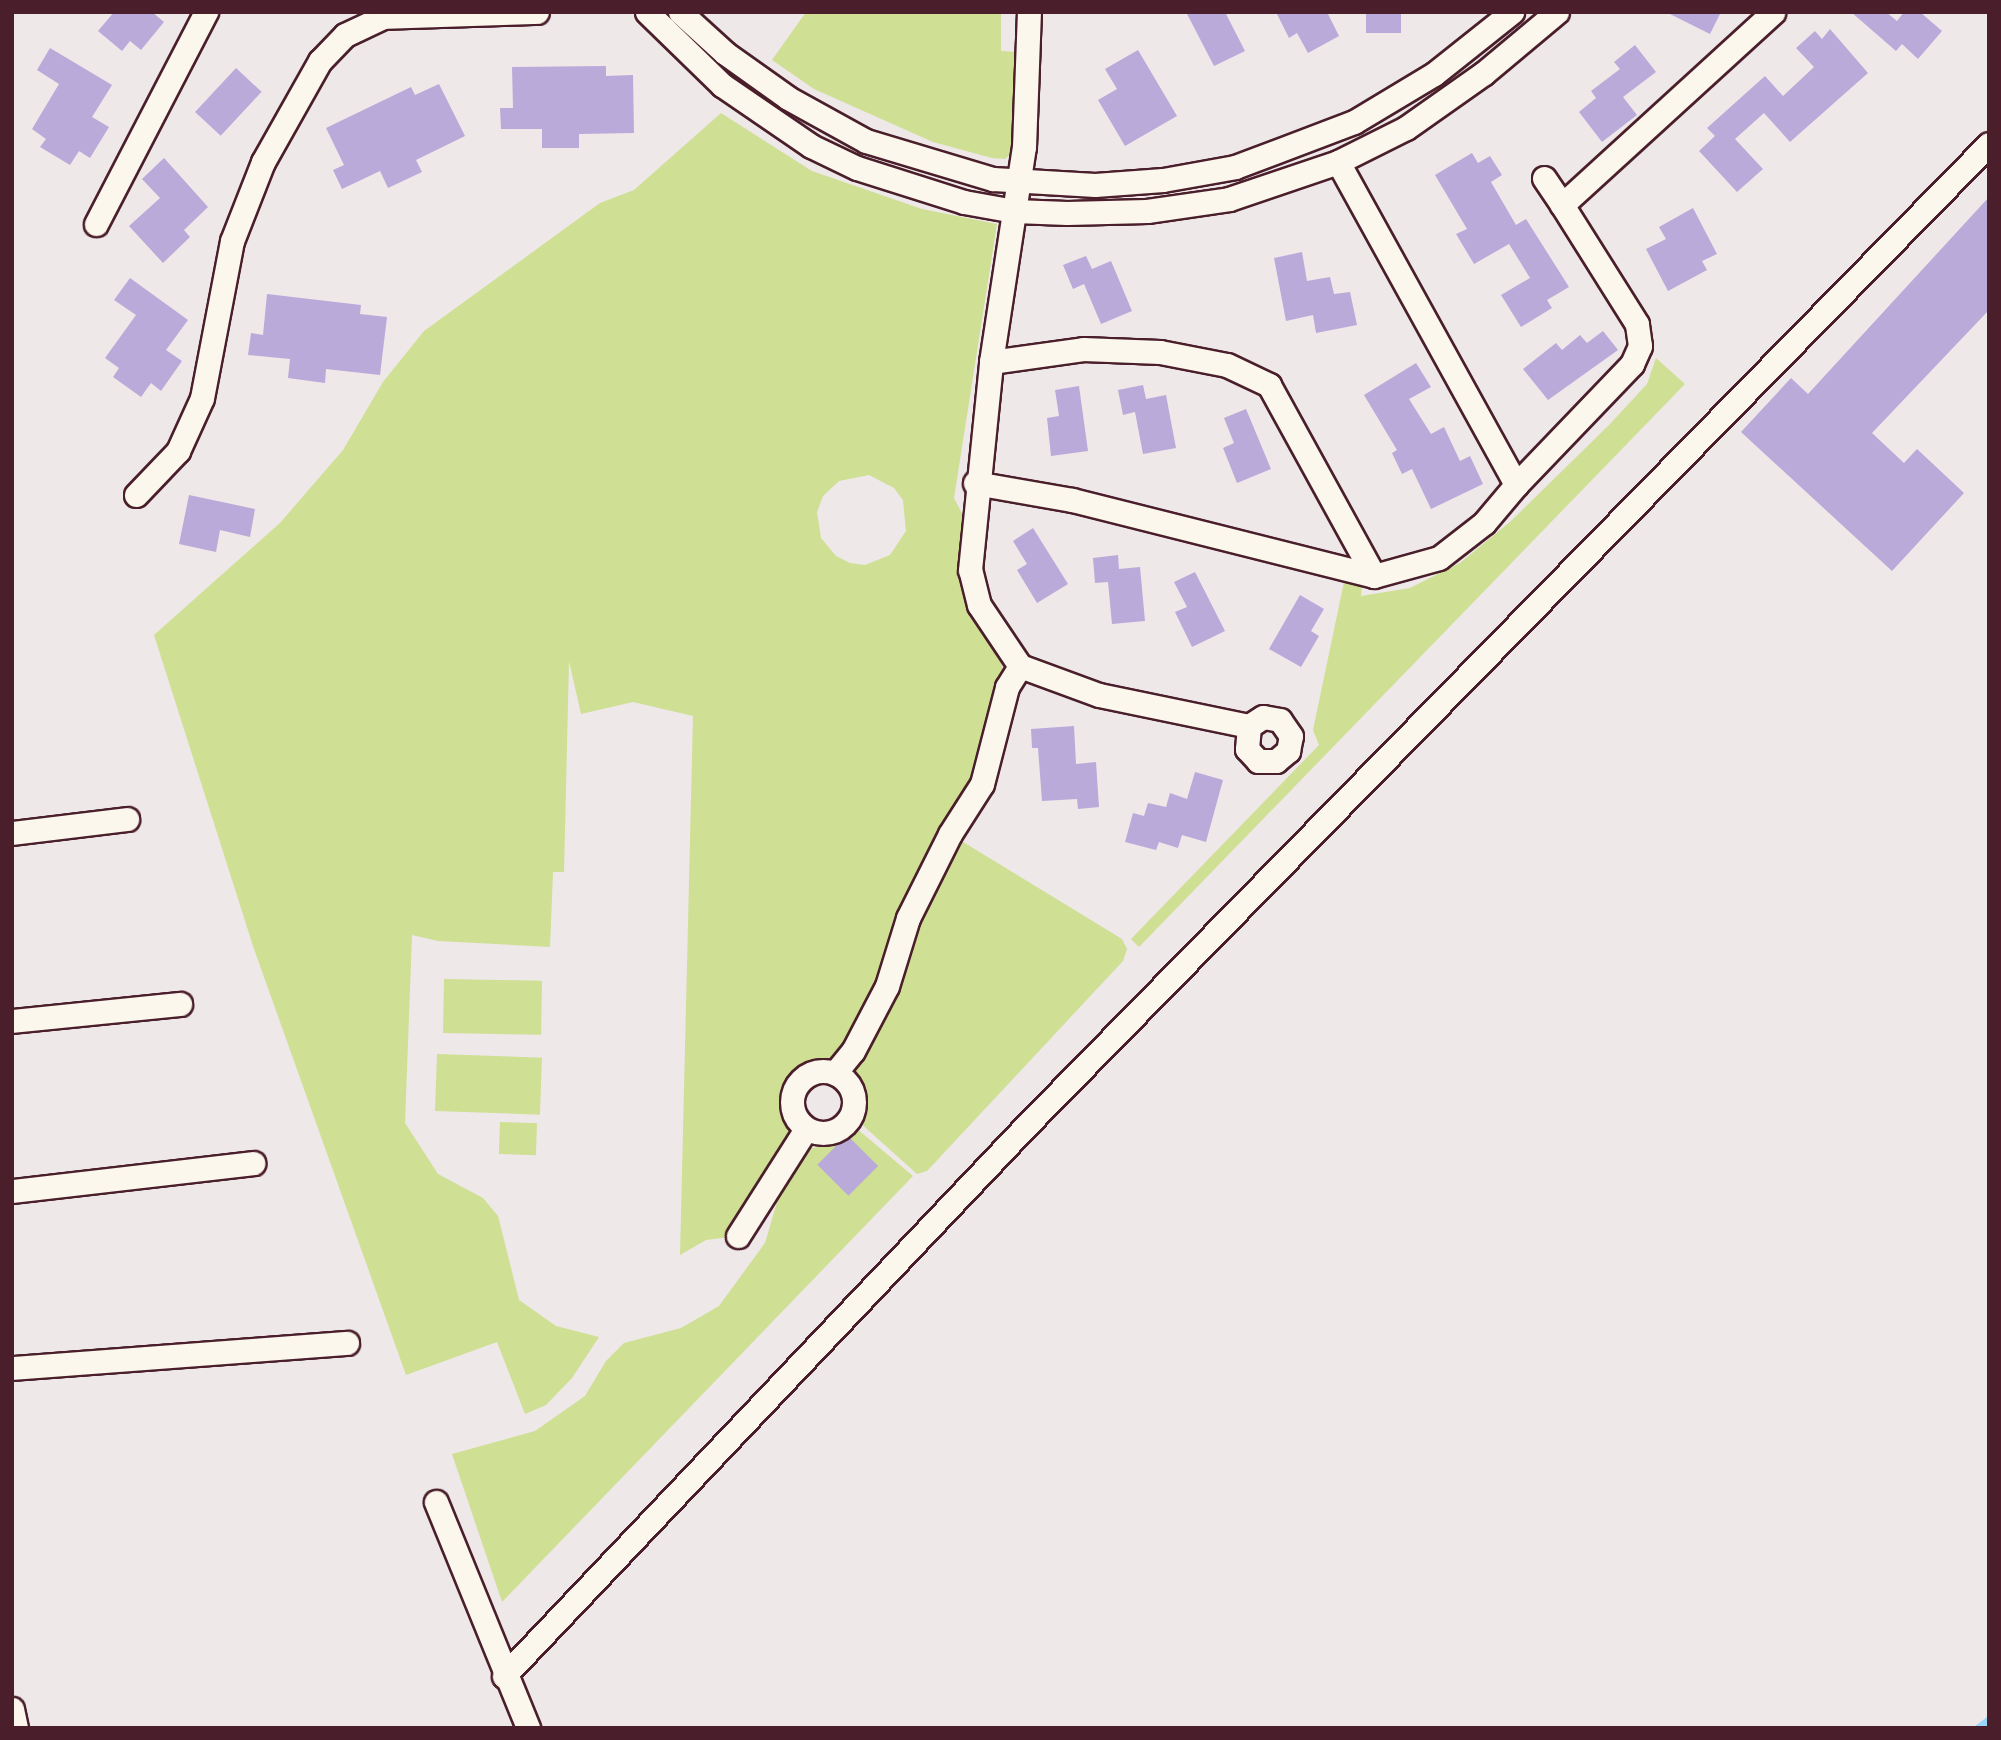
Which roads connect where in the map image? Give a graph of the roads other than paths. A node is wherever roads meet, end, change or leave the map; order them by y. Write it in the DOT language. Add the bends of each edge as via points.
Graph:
graph roads {
  1 [pos="206,12"];
  2 [pos="537,12"];
  3 [pos="647,12"];
  4 [pos="680,12"];
  5 [pos="1029,12"];
  6 [pos="1512,12"];
  7 [pos="1557,12"];
  8 [pos="1773,12"];
  9 [pos="1989,144"];
  10 [pos="1338,162"];
  11 [pos="1544,178"];
  12 [pos="1018,184"];
  13 [pos="1562,205"];
  14 [pos="1014,211"];
  15 [pos="96,225"];
  16 [pos="990,362"];
  17 [pos="975,484"];
  18 [pos="1516,485"];
  19 [pos="135,495"];
  20 [pos="1374,576"];
  21 [pos="1020,666"];
  22 [pos="1249,726"];
  23 [pos="127,819"];
  24 [pos="12,834"];
  25 [pos="180,1004"];
  26 [pos="12,1021"];
  27 [pos="835,1073"];
  28 [pos="806,1129"];
  29 [pos="253,1163"];
  30 [pos="12,1191"];
  31 [pos="738,1236"];
  32 [pos="347,1343"];
  33 [pos="12,1368"];
  34 [pos="436,1502"];
  35 [pos="505,1676"];
  36 [pos="12,1709"];
  37 [pos="16,1728"];
  38 [pos="528,1728"];
  1 -- 15 [label="street"];
  2 -- 19 [label="street" via="383,17 345,35 320,61 263,162 232,241 202,398 178,452"];
  3 -- 14 [label="street" via="722,85 811,146 903,184"];
  4 -- 12 [label="street" via="725,53 825,121 912,159"];
  5 -- 12 [label="street" via="1027,111"];
  6 -- 12 [label="street" via="1434,74 1354,122 1235,167 1136,182"];
  7 -- 10 [label="street" via="1484,73 1406,128"];
  8 -- 13 [label="street"];
  9 -- 35 [label="street" via="1033,1118"];
  10 -- 14 [label="street" via="1287,183 1215,201 1147,211"];
  10 -- 18 [label="street"];
  11 -- 13 [label="street"];
  12 -- 14 [label="street"];
  13 -- 18 [label="street" via="1637,324 1640,346 1632,364"];
  14 -- 16 [label="street"];
  16 -- 17 [label="street"];
  16 -- 20 [label="street" via="1083,349 1160,352 1227,365 1269,385"];
  17 -- 20 [label="street" via="1072,500"];
  17 -- 21 [label="street" via="970,570 979,605"];
  18 -- 20 [label="street" via="1484,523 1439,558"];
  21 -- 22 [label="street" via="1099,695"];
  21 -- 27 [label="street" via="1007,687 982,784 950,834 908,918 887,986 853,1051"];
  23 -- 24 [label="street"];
  25 -- 26 [label="street"];
  27 -- 28 [label="street" via="813,1072 797,1084 793,1113"];
  27 -- 28 [label="street" via="851,1087 854,1108 850,1118 835,1131"];
  28 -- 31 [label="street"];
  29 -- 30 [label="street"];
  32 -- 33 [label="street"];
  34 -- 35 [label="street"];
  35 -- 38 [label="street"];
  36 -- 37 [label="street"];
}
